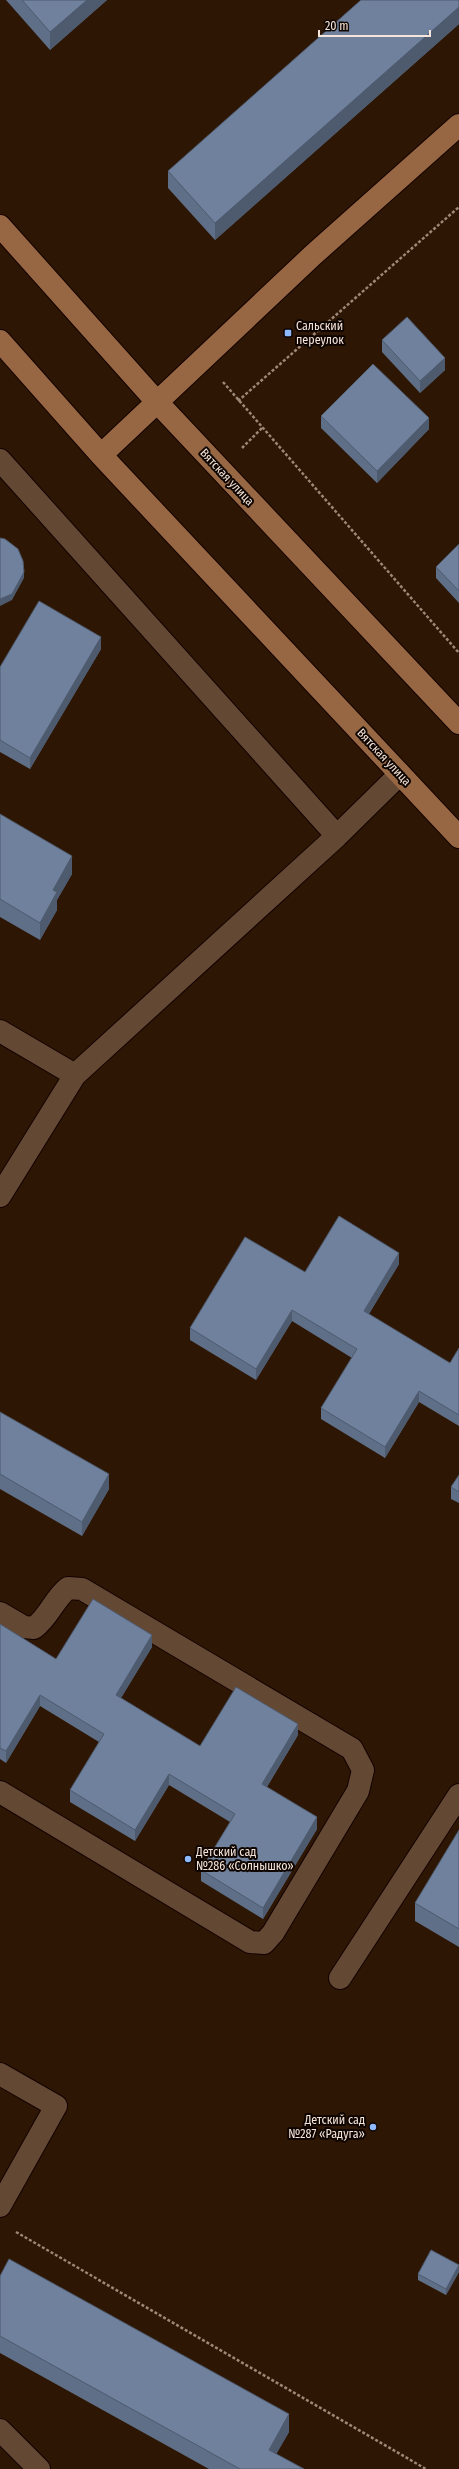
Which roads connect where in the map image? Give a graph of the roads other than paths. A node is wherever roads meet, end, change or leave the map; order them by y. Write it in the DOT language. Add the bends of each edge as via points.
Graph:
graph roads {
  1 [pos="459,125"];
  2 [pos="0,226"];
  3 [pos="0,341"];
  4 [pos="157,402"];
  5 [pos="101,455"];
  6 [pos="0,460"];
  7 [pos="457,718"];
  8 [pos="400,774"];
  9 [pos="337,836"];
  10 [pos="459,837"];
  11 [pos="0,1030"];
  12 [pos="76,1075"];
  13 [pos="0,1196"];
  14 [pos="0,1613"];
  15 [pos="0,1792"];
  16 [pos="459,1795"];
  17 [pos="340,1978"];
  18 [pos="0,2074"];
  19 [pos="0,2206"];
  20 [pos="0,2430"];
  21 [pos="39,2469"];
  1 -- 4 [label="main road" via="313,255"];
  2 -- 4 [label="main road, Вятская улица"];
  3 -- 5 [label="main road, Вятская улица"];
  4 -- 5 [label="main road"];
  4 -- 7 [label="main road, Вятская улица"];
  5 -- 8 [label="main road, Вятская улица"];
  6 -- 9 [label="lane"];
  8 -- 9 [label="lane"];
  8 -- 10 [label="main road, Вятская улица"];
  9 -- 12 [label="lane"];
  11 -- 12 [label="lane"];
  12 -- 13 [label="lane"];
  14 -- 15 [label="lane" via="24,1627 34,1628 42,1623 58,1596 68,1588 82,1589 352,1749 363,1770 358,1791 273,1934 264,1943 250,1942"];
  16 -- 17 [label="lane"];
  18 -- 19 [label="lane" via="56,2106"];
  20 -- 21 [label="lane"];
}
